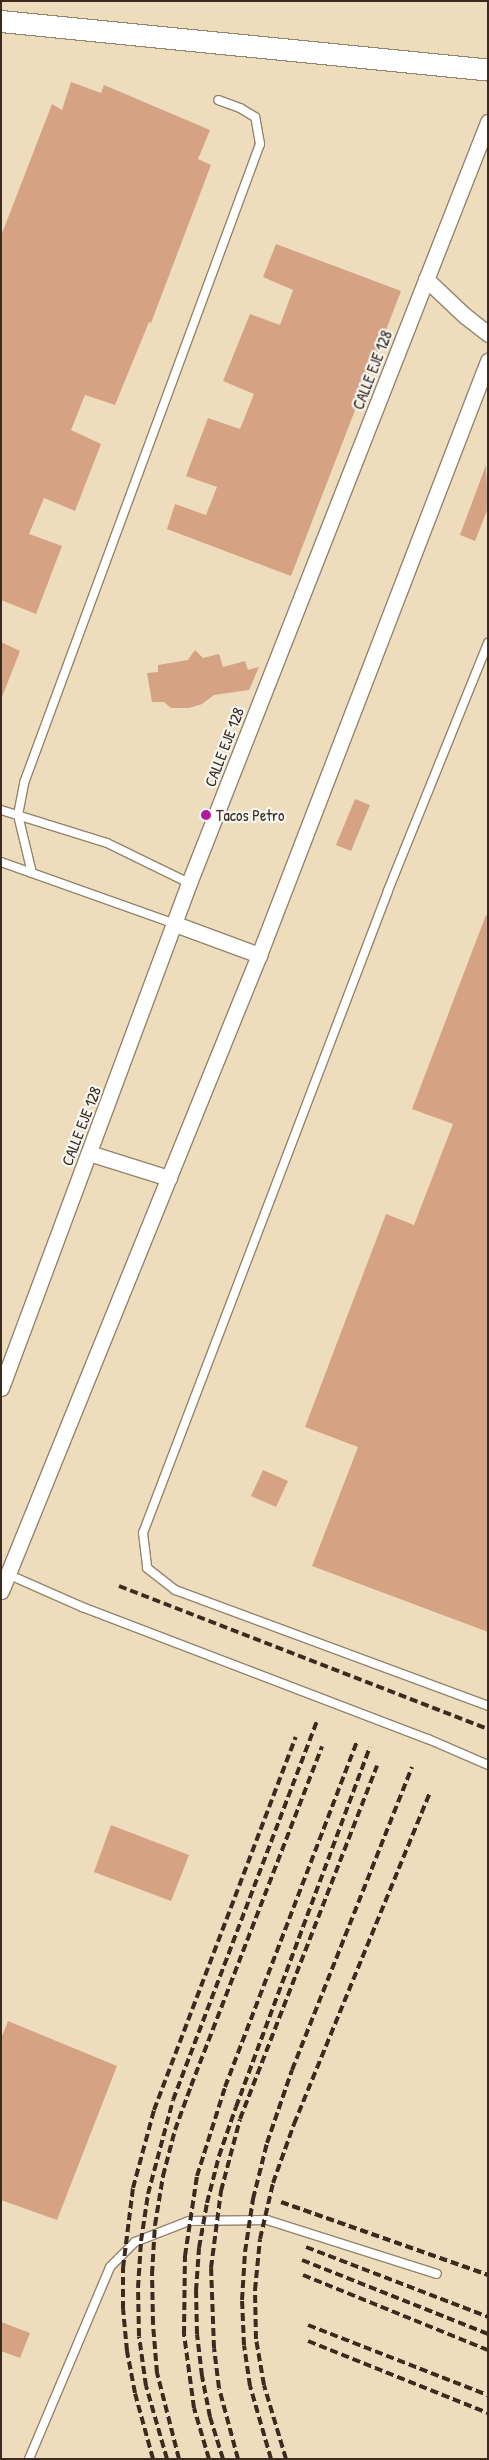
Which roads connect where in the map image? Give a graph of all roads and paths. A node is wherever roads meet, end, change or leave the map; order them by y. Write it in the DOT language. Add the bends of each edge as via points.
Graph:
graph roads {
  1 [pos="1,21"];
  2 [pos="488,70"];
  3 [pos="218,100"];
  4 [pos="488,122"];
  5 [pos="426,279"];
  6 [pos="488,334"];
  7 [pos="488,361"];
  8 [pos="488,643"];
  9 [pos="1,810"];
  10 [pos="18,815"];
  11 [pos="1,862"];
  12 [pos="32,873"];
  13 [pos="190,882"];
  14 [pos="175,924"];
  15 [pos="259,955"];
  16 [pos="89,1153"];
  17 [pos="169,1178"];
  18 [pos="1,1388"];
  19 [pos="4,1572"];
  20 [pos="1,1591"];
  21 [pos="488,1706"];
  22 [pos="488,1765"];
  23 [pos="437,2274"];
  24 [pos="29,2459"];
  1 -- 2 [label="street"];
  3 -- 10 [label="lane" via="255,117 260,144 24,782"];
  4 -- 5 [label="street, CALLE EJE 128"];
  5 -- 6 [label="street"];
  5 -- 13 [label="street, CALLE EJE 128"];
  7 -- 15 [label="street"];
  8 -- 21 [label="lane" via="384,900 144,1533 148,1568 175,1590"];
  9 -- 10 [label="lane"];
  10 -- 12 [label="lane"];
  10 -- 13 [label="lane" via="107,843"];
  11 -- 12 [label="lane"];
  12 -- 14 [label="lane"];
  13 -- 14 [label="street, CALLE EJE 128"];
  14 -- 15 [label="street"];
  14 -- 16 [label="street, CALLE EJE 128"];
  15 -- 17 [label="street"];
  16 -- 17 [label="street"];
  16 -- 18 [label="street, CALLE EJE 128"];
  17 -- 19 [label="street"];
  19 -- 20 [label="street"];
  19 -- 22 [label="lane" via="82,1607"];
  23 -- 24 [label="lane" via="267,2220 189,2221 135,2242 110,2267"];
}
